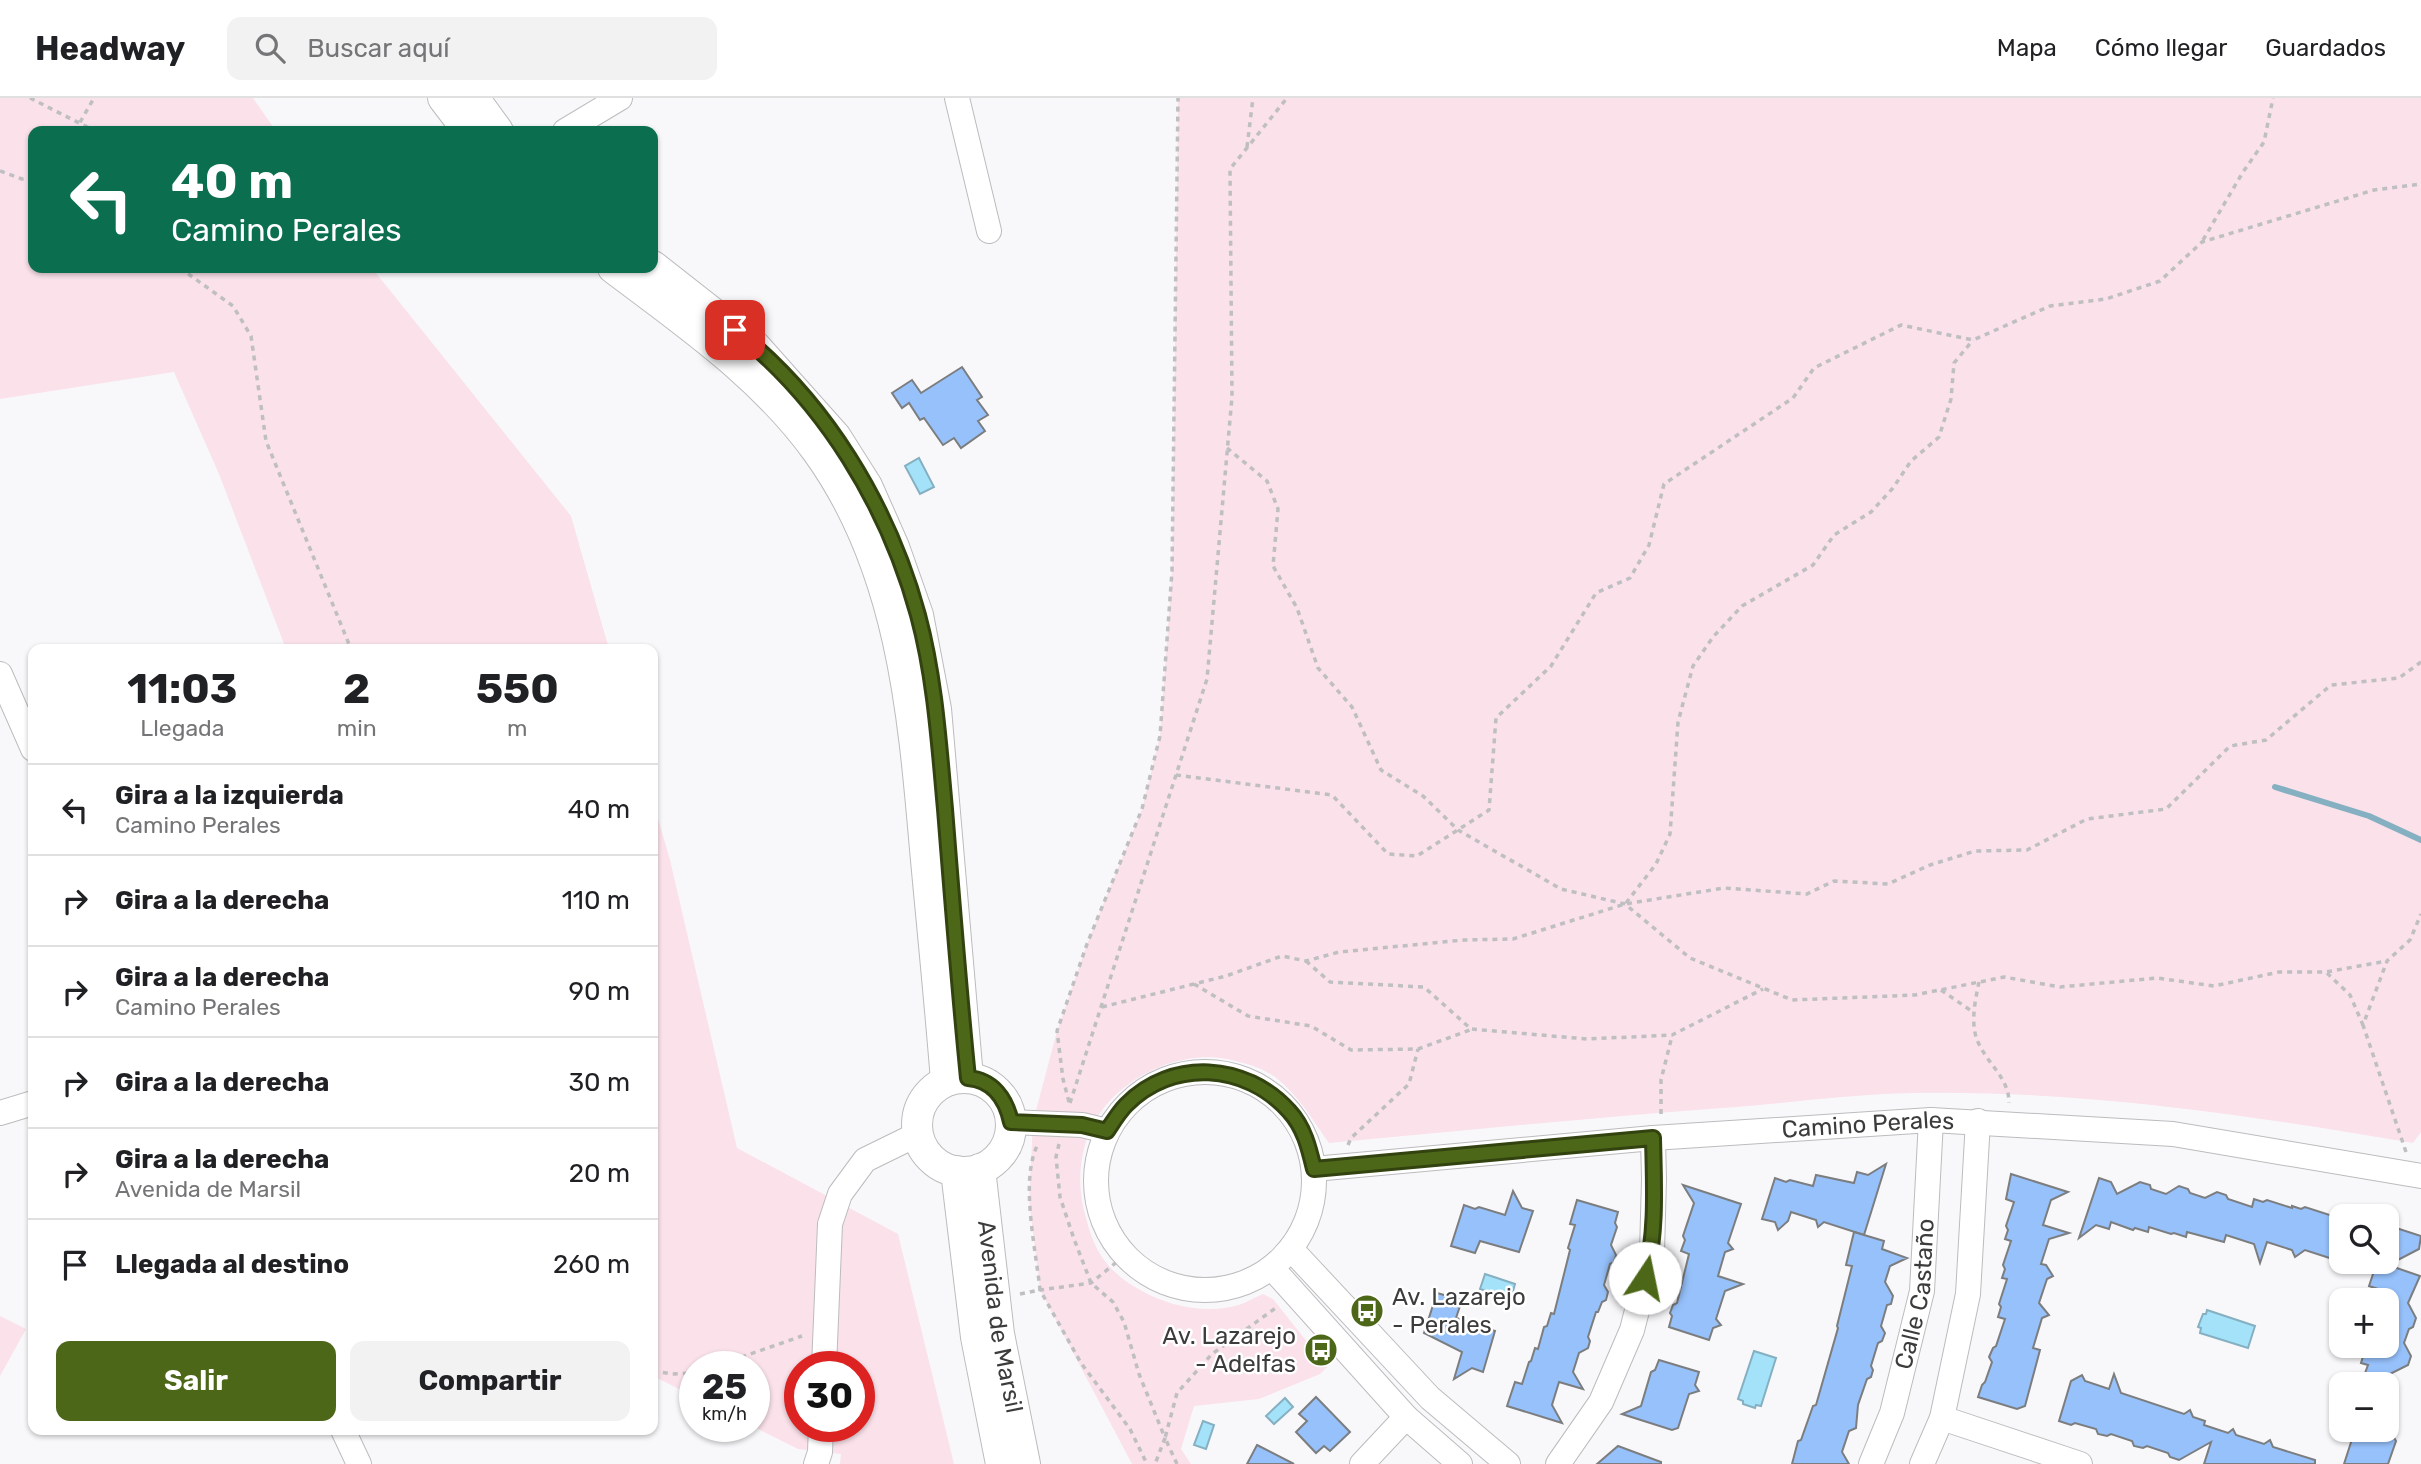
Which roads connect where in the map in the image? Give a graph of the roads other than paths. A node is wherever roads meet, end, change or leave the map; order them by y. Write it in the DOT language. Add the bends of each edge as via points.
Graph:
graph roads {
  1 [pos="443,98"];
  2 [pos="474,98"];
  3 [pos="620,98"];
  4 [pos="957,98"];
  5 [pos="463,126"];
  6 [pos="494,126"];
  7 [pos="573,126"];
  8 [pos="989,231"];
  9 [pos="658,270"];
  10 [pos="620,273"];
  11 [pos="0,674"];
  12 [pos="28,738"];
  13 [pos="953,1074"];
  14 [pos="28,1105"];
  15 [pos="0,1113"];
  16 [pos="1931,1120"];
  17 [pos="1978,1121"];
  18 [pos="1011,1122"];
  19 [pos="1107,1131"];
  20 [pos="911,1137"];
  21 [pos="1657,1138"];
  22 [pos="1314,1169"];
  23 [pos="958,1172"];
  24 [pos="2416,1175"];
  25 [pos="1291,1250"];
  26 [pos="1272,1268"];
  27 [pos="825,1351"];
  28 [pos="1406,1417"];
  29 [pos="1942,1418"];
  30 [pos="345,1435"];
  31 [pos="820,1442"];
  32 [pos="359,1464"];
  33 [pos="816,1464"];
  34 [pos="1001,1464"];
  35 [pos="1025,1464"];
  36 [pos="1362,1464"];
  37 [pos="1460,1464"];
  38 [pos="1508,1464"];
  39 [pos="1558,1464"];
  40 [pos="1871,1464"];
  41 [pos="1922,1464"];
  42 [pos="2080,1464"];
  1 -- 5 [label="street"];
  2 -- 6 [label="street"];
  3 -- 7 [label="street"];
  4 -- 8 [label="street"];
  9 -- 13 [label="street" via="755,346 810,406 867,486 894,547 918,615 936,709"];
  10 -- 13 [label="street" via="738,364 785,413 848,498 874,558 895,621 914,721"];
  11 -- 12 [label="street"];
  13 -- 18 [label="street" via="987,1083 1008,1107"];
  13 -- 20 [label="street" via="922,1102"];
  14 -- 15 [label="street"];
  16 -- 17 [label="street, Camino Perales"];
  16 -- 21 [label="street, Camino Perales"];
  16 -- 40 [label="street, Calle Castaño" via="1922,1291 1892,1413"];
  17 -- 24 [label="street, Camino Perales" via="2173,1133"];
  17 -- 29 [label="street, Calle Castaño" via="1968,1294"];
  18 -- 19 [label="street"];
  18 -- 23 [label="street" via="1002,1153 989,1165"];
  19 -- 22 [label="street" via="1125,1105 1150,1086 1178,1074 1209,1071 1240,1077 1268,1091 1291,1112 1307,1139"];
  19 -- 26 [label="street" via="1098,1156 1098,1209 1108,1234 1149,1276 1180,1289 1212,1291 1244,1284"];
  20 -- 23 [label="street" via="930,1158"];
  20 -- 27 [label="street" via="865,1160 840,1194 830,1224"];
  21 -- 22 [label="street, Camino Perales"];
  21 -- 39 [label="street" via="1652,1252 1632,1330 1601,1402"];
  22 -- 25 [label="street" via="1306,1225"];
  23 -- 34 [label="street, Avenida de Marsil" via="976,1337"];
  23 -- 35 [label="street, Avenida de Marsil" via="999,1334"];
  25 -- 26 [label="street"];
  25 -- 38 [label="street" via="1430,1398"];
  26 -- 28 [label="street"];
  28 -- 36 [label="street"];
  28 -- 37 [label="street"];
  29 -- 41 [label="street, Calle Castaño"];
  29 -- 42 [label="street"];
  30 -- 32 [label="street"];
  31 -- 33 [label="street"];
}
